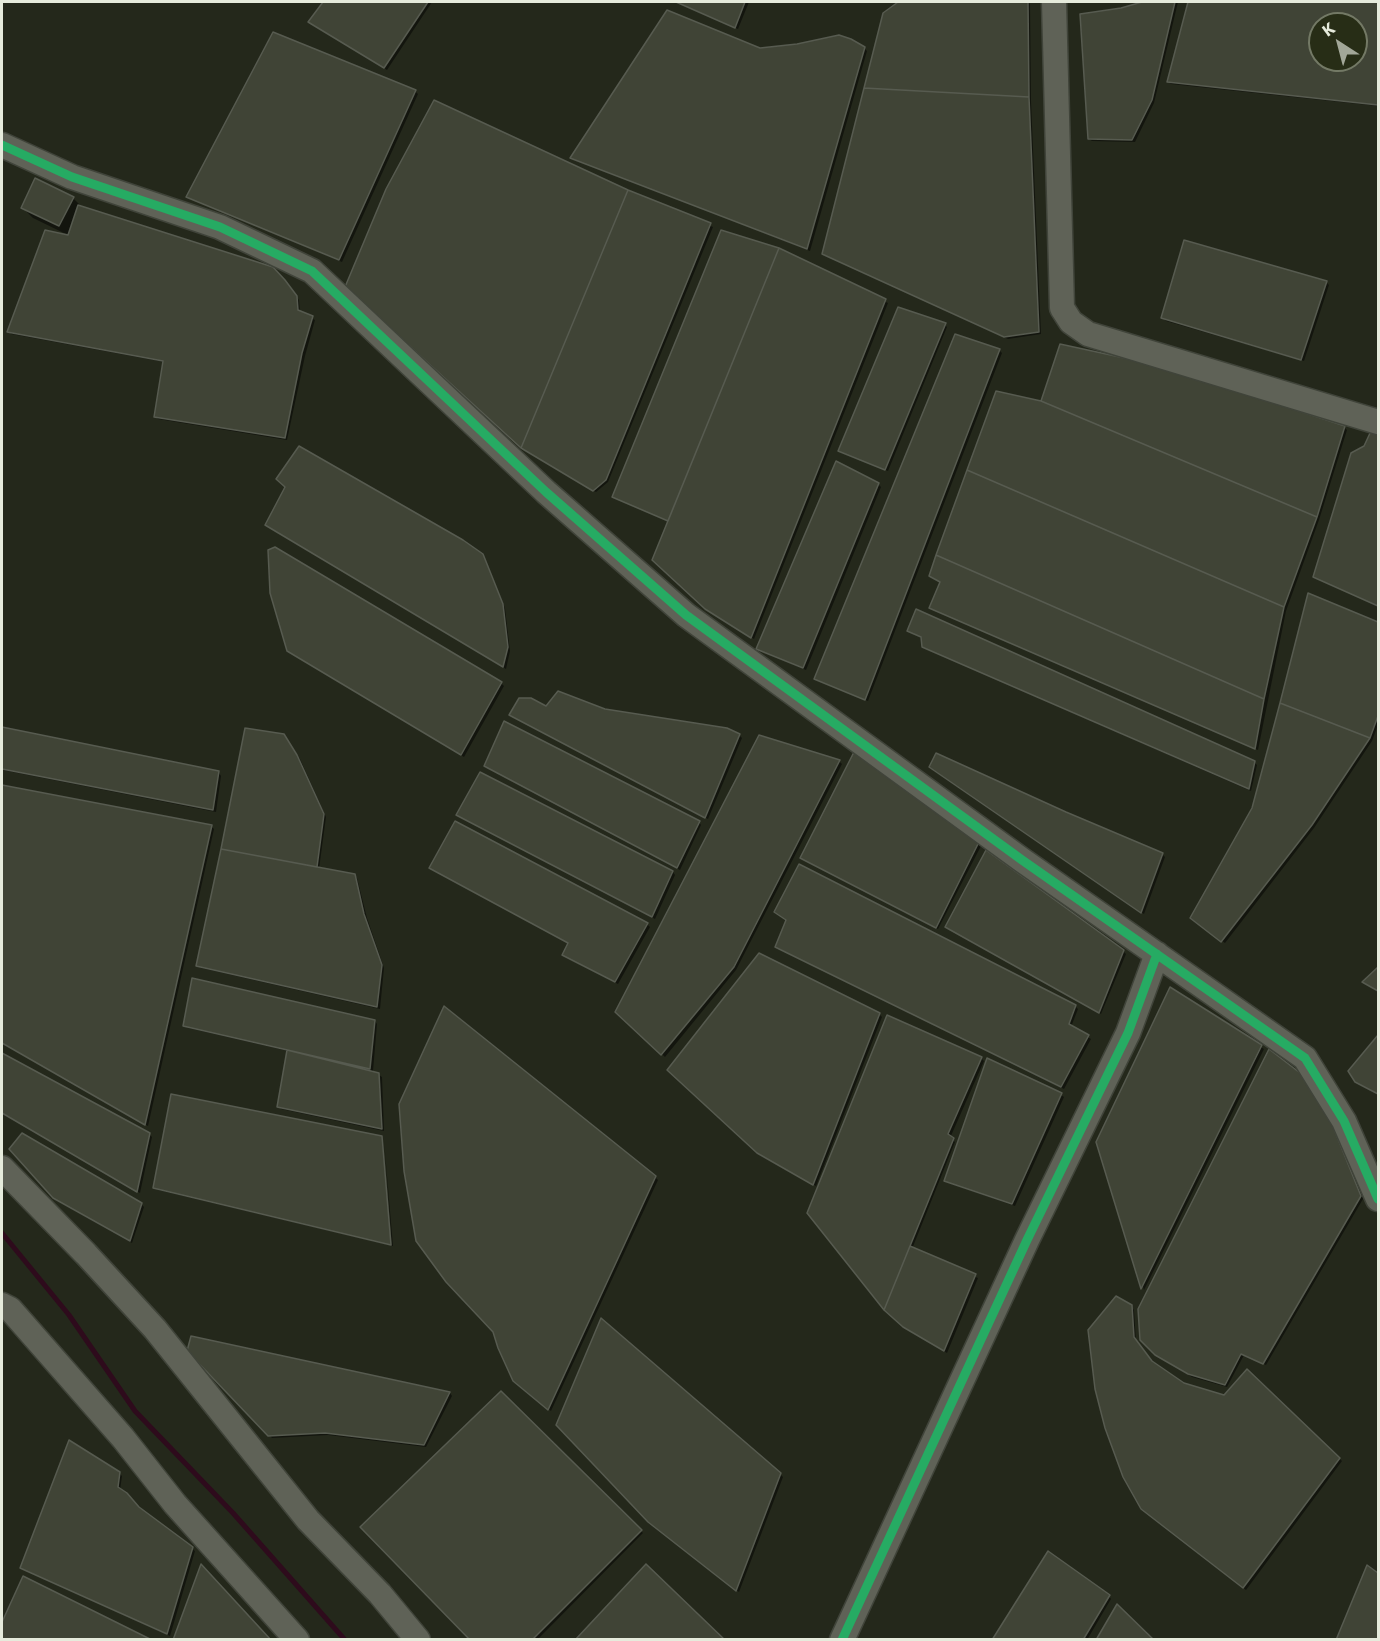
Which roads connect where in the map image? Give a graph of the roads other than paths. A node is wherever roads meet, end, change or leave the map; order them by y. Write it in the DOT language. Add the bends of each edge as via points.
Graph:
graph roads {
  1 [pos="1054,2"];
  2 [pos="2,145"];
  3 [pos="1378,422"];
  4 [pos="1157,954"];
  5 [pos="2,1168"];
  6 [pos="1378,1199"];
  7 [pos="2,1305"];
  8 [pos="297,1640"];
  9 [pos="418,1640"];
  10 [pos="842,1640"];
  1 -- 3 [label="street" via="1062,308 1071,322 1088,334"];
  2 -- 4 [label="street" via="72,177 220,227 312,271 538,484 686,615"];
  4 -- 6 [label="street" via="1305,1058 1344,1121"];
  4 -- 10 [label="street" via="1128,1033 1027,1240"];
  5 -- 9 [label="street" via="155,1329 308,1520 380,1594"];
  7 -- 8 [label="street" via="10,1309 175,1504"];
}
